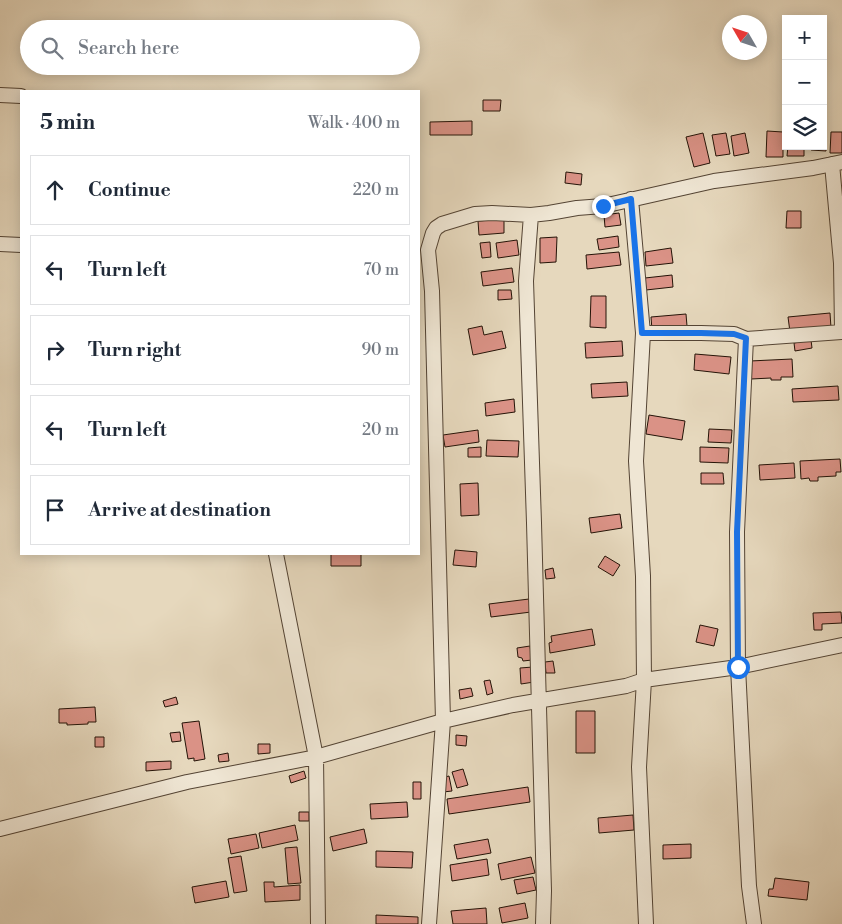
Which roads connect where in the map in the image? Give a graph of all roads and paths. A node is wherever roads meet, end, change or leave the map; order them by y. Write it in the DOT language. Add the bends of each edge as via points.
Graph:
graph roads {
  1 [pos="0,95"];
  2 [pos="20,96"];
  3 [pos="837,163"];
  4 [pos="631,199"];
  5 [pos="530,215"];
  6 [pos="0,244"];
  7 [pos="20,245"];
  8 [pos="842,331"];
  9 [pos="642,333"];
  10 [pos="746,338"];
  11 [pos="276,555"];
  12 [pos="842,645"];
  13 [pos="738,667"];
  14 [pos="644,680"];
  15 [pos="539,700"];
  16 [pos="443,721"];
  17 [pos="316,757"];
  18 [pos="0,830"];
  19 [pos="318,924"];
  20 [pos="429,924"];
  21 [pos="543,924"];
  22 [pos="646,924"];
  23 [pos="754,924"];
  1 -- 2 [label="street"];
  3 -- 4 [label="street" via="714,180"];
  3 -- 8 [label="street"];
  4 -- 5 [label="street" via="603,206"];
  4 -- 9 [label="street"];
  5 -- 15 [label="street" via="526,281"];
  5 -- 16 [label="street" via="492,212 442,224 433,233 428,250 432,291"];
  6 -- 7 [label="street"];
  8 -- 10 [label="street"];
  9 -- 10 [label="street" via="734,334"];
  9 -- 14 [label="street" via="636,461 643,576"];
  10 -- 13 [label="street" via="737,532"];
  11 -- 17 [label="street"];
  12 -- 13 [label="street"];
  13 -- 14 [label="street"];
  13 -- 23 [label="street" via="748,876"];
  14 -- 15 [label="street" via="626,686"];
  14 -- 22 [label="street" via="639,767"];
  15 -- 16 [label="street"];
  15 -- 21 [label="street"];
  16 -- 17 [label="street"];
  16 -- 20 [label="street"];
  17 -- 18 [label="street" via="187,782"];
  17 -- 19 [label="street"];
}
